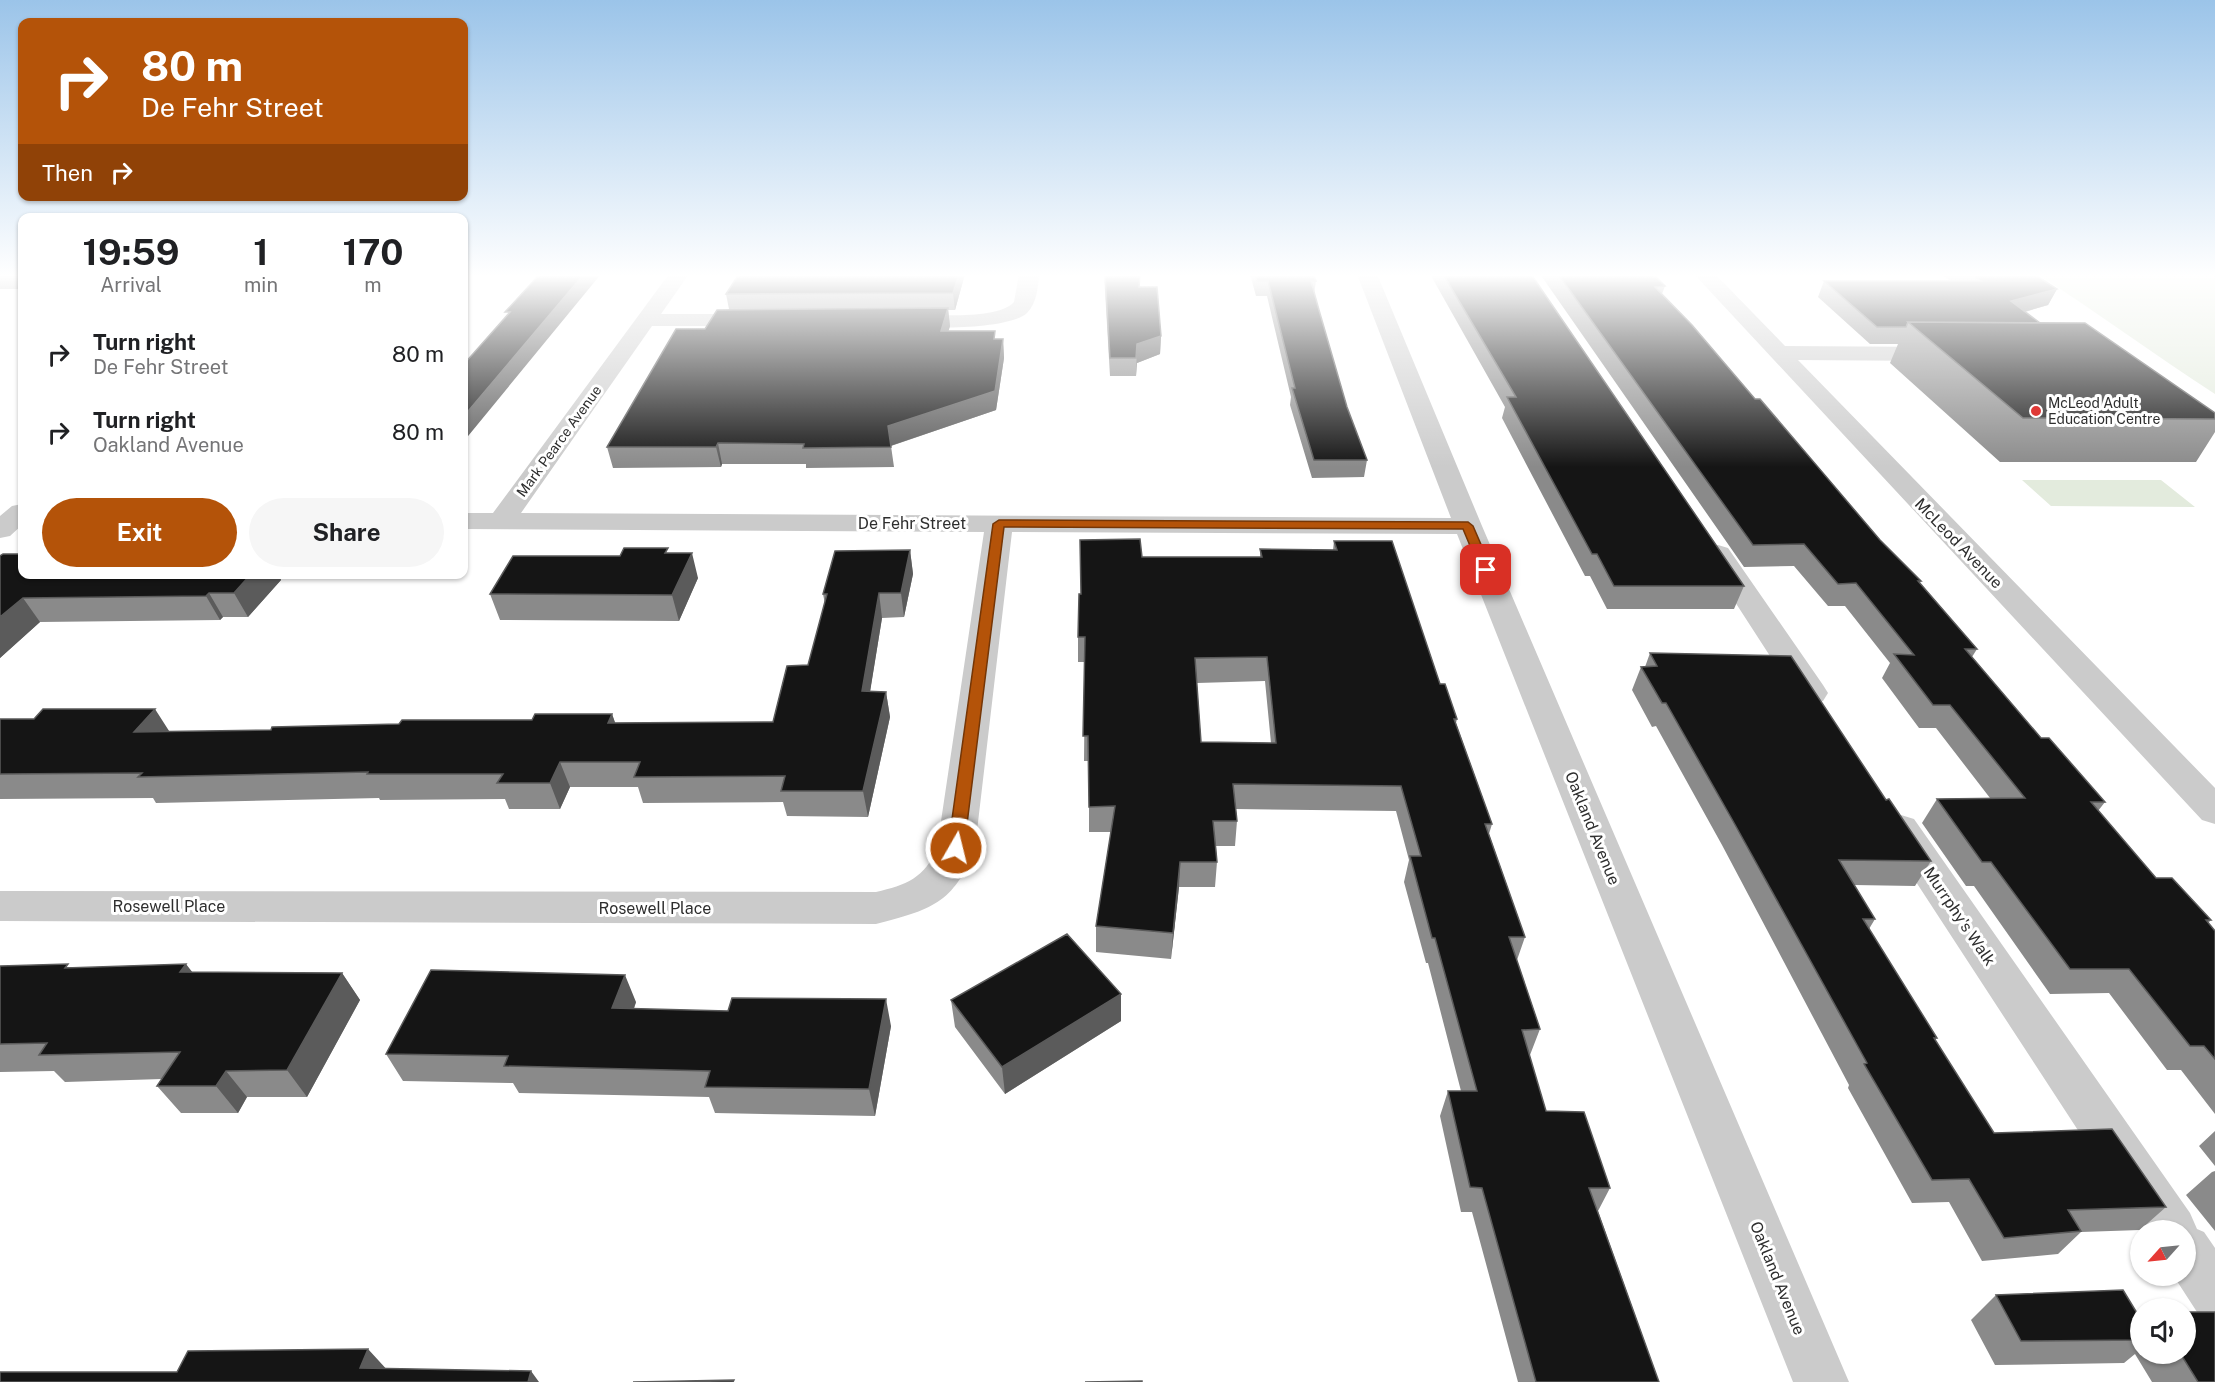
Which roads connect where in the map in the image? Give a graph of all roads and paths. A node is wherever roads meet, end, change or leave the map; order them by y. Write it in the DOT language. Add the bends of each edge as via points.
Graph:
graph roads {
  1 [pos="633,338"];
  2 [pos="1393,338"];
  3 [pos="1765,338"];
  4 [pos="1779,353"];
  5 [pos="1963,354"];
  6 [pos="468,521"];
  7 [pos="501,521"];
  8 [pos="999,524"];
  9 [pos="1468,526"];
  10 [pos="1702,530"];
  11 [pos="1827,717"];
  12 [pos="1886,806"];
  13 [pos="2215,812"];
  14 [pos="0,906"];
  15 [pos="2165,1220"];
  16 [pos="2196,1265"];
  17 [pos="2215,1294"];
  18 [pos="1821,1382"];
  1 -- 7 [label="street, Mark Pearce Avenue"];
  2 -- 9 [label="street, Oakland Avenue"];
  3 -- 4 [label="street, McLeod Avenue"];
  4 -- 5 [label="street"];
  4 -- 13 [label="street, McLeod Avenue"];
  6 -- 7 [label="street, De Fehr Street"];
  7 -- 8 [label="street, De Fehr Street"];
  8 -- 9 [label="street, De Fehr Street"];
  8 -- 14 [label="street, Rosewell Place" via="956,848 946,872 928,890 902,902 876,908"];
  9 -- 18 [label="street, Oakland Avenue"];
  10 -- 11 [label="street"];
  12 -- 15 [label="street, Murrphy's Walk"];
  16 -- 17 [label="street"];
}
